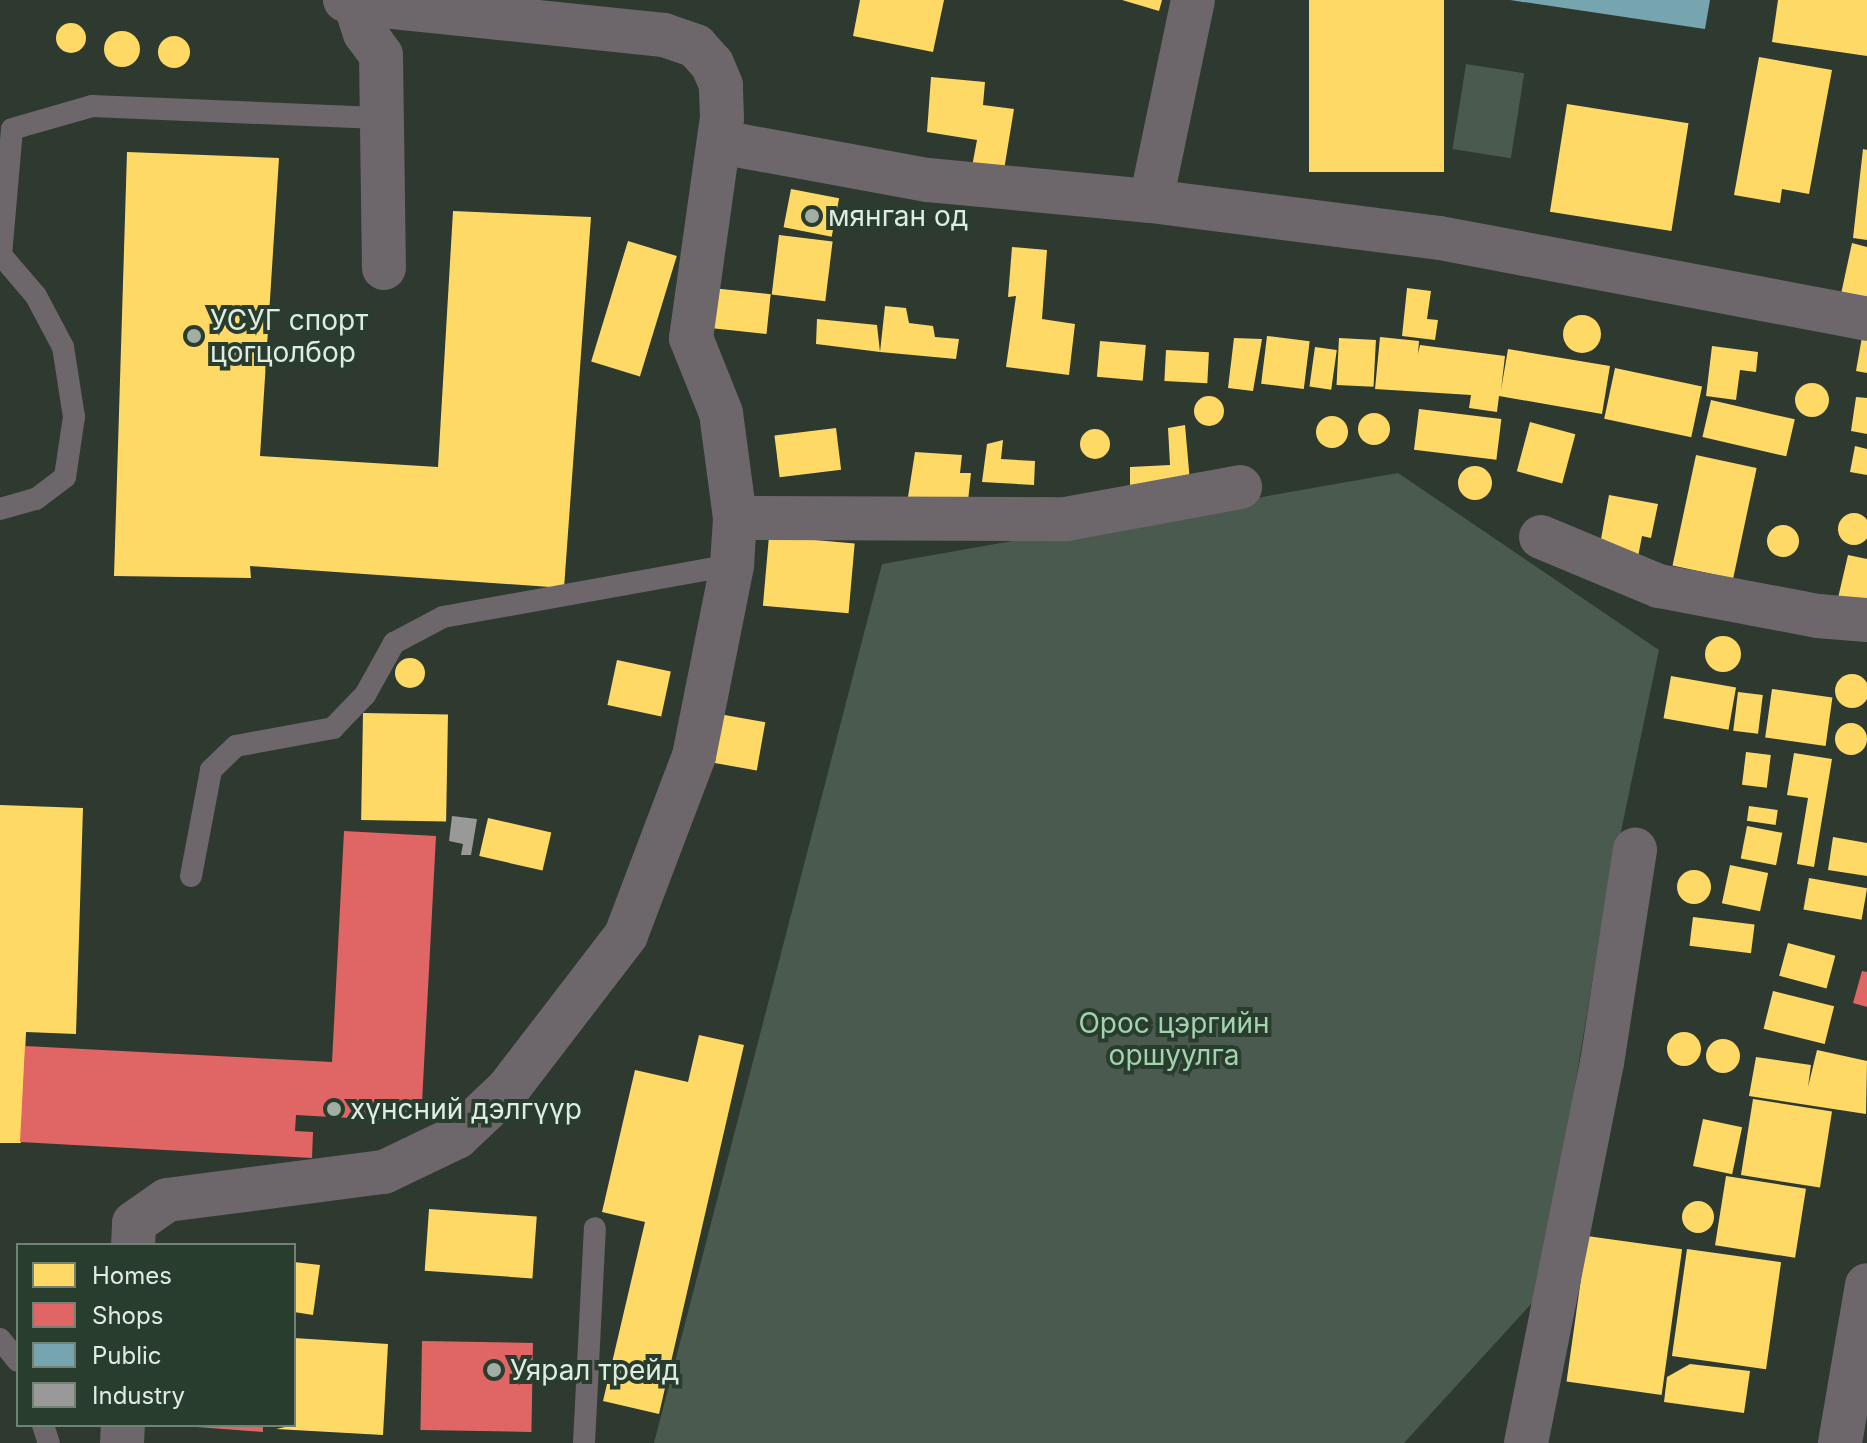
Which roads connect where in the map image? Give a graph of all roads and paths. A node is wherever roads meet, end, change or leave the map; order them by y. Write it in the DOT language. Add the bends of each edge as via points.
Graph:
graph roads {
  1 [pos="1193,0"];
  2 [pos="350,1"];
  3 [pos="383,118"];
  4 [pos="720,142"];
  5 [pos="1151,201"];
  6 [pos="384,268"];
  7 [pos="1867,319"];
  8 [pos="1240,487"];
  9 [pos="0,509"];
  10 [pos="735,518"];
  11 [pos="1541,537"];
  12 [pos="732,565"];
  13 [pos="1867,620"];
  14 [pos="1635,850"];
  15 [pos="191,876"];
  16 [pos="595,1228"];
  17 [pos="133,1243"];
  18 [pos="1867,1285"];
  19 [pos="0,1339"];
  20 [pos="16,1359"];
  21 [pos="584,1443"];
  22 [pos="1526,1443"];
  23 [pos="1840,1443"];
  1 -- 5 [label="street"];
  2 -- 3 [label="street" via="381,55"];
  2 -- 4 [label="street" via="687,41 717,74"];
  3 -- 6 [label="street"];
  3 -- 9 [label="lane" via="92,106 12,129 1,255 36,296 63,347 74,417 65,477 36,499"];
  4 -- 5 [label="street" via="928,180"];
  4 -- 10 [label="street" via="691,338 721,413"];
  5 -- 7 [label="street" via="1440,238"];
  8 -- 10 [label="street" via="1066,519"];
  10 -- 12 [label="street"];
  11 -- 13 [label="street" via="1659,586"];
  12 -- 15 [label="lane" via="443,617 394,643 365,695 333,728 236,746 211,770"];
  12 -- 17 [label="street" via="694,756 626,935 508,1089 457,1137 384,1172 167,1200 134,1223"];
  14 -- 22 [label="street" via="1602,1063"];
  16 -- 21 [label="lane"];
  18 -- 23 [label="street"];
  19 -- 20 [label="lane"];
}
